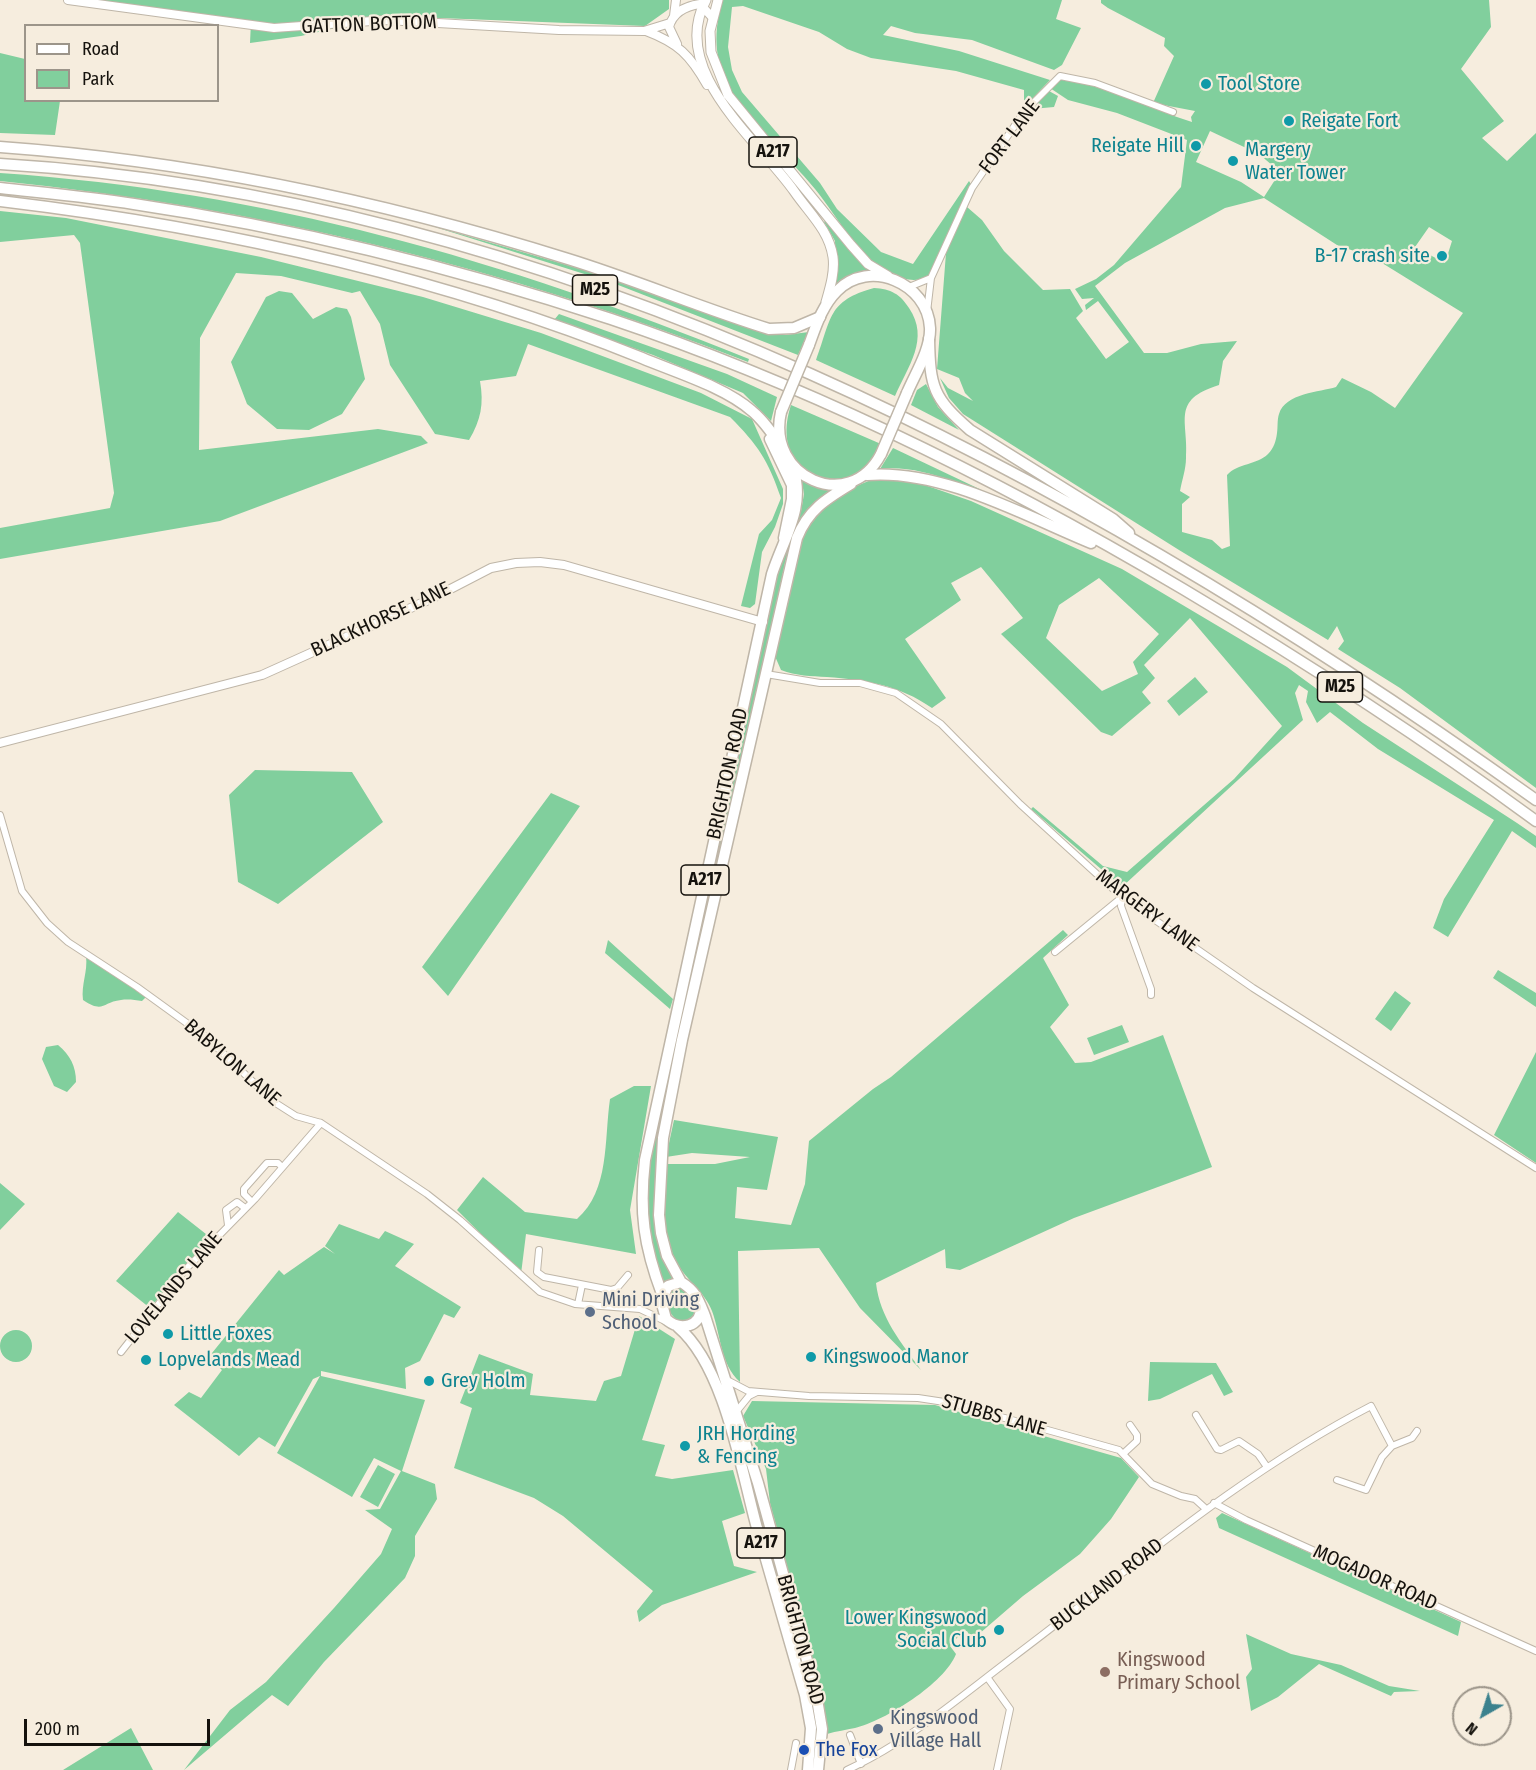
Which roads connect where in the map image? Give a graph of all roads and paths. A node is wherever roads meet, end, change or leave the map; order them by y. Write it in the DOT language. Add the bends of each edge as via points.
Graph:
graph roads {
  1 [pos="68,0"];
  2 [pos="676,0"];
  3 [pos="682,0"];
  4 [pos="718,0"];
  5 [pos="705,3"];
  6 [pos="690,6"];
  7 [pos="712,17"];
  8 [pos="672,19"];
  9 [pos="644,30"];
  10 [pos="678,45"];
  11 [pos="1173,112"];
  12 [pos="0,147"];
  13 [pos="0,164"];
  14 [pos="0,188"];
  15 [pos="794,190"];
  16 [pos="0,201"];
  17 [pos="890,277"];
  18 [pos="931,278"];
  19 [pos="909,287"];
  20 [pos="822,312"];
  21 [pos="927,313"];
  22 [pos="929,339"];
  23 [pos="763,422"];
  24 [pos="781,446"];
  25 [pos="793,468"];
  26 [pos="867,475"];
  27 [pos="851,484"];
  28 [pos="784,538"];
  29 [pos="1148,548"];
  30 [pos="1138,563"];
  31 [pos="763,622"];
  32 [pos="765,674"];
  33 [pos="0,743"];
  34 [pos="1536,800"];
  35 [pos="0,815"];
  36 [pos="1536,821"];
  37 [pos="1122,897"];
  38 [pos="1055,952"];
  39 [pos="1151,995"];
  40 [pos="321,1123"];
  41 [pos="282,1167"];
  42 [pos="1536,1168"];
  43 [pos="252,1202"];
  44 [pos="245,1208"];
  45 [pos="228,1225"];
  46 [pos="539,1250"];
  47 [pos="628,1275"];
  48 [pos="681,1282"];
  49 [pos="582,1285"];
  50 [pos="662,1298"];
  51 [pos="578,1304"];
  52 [pos="701,1306"];
  53 [pos="649,1311"];
  54 [pos="676,1326"];
  55 [pos="121,1352"];
  56 [pos="727,1380"];
  57 [pos="758,1391"];
  58 [pos="736,1412"];
  59 [pos="1197,1415"];
  60 [pos="1130,1425"];
  61 [pos="1417,1431"];
  62 [pos="1392,1446"];
  63 [pos="1124,1453"];
  64 [pos="1267,1467"];
  65 [pos="1337,1480"];
  66 [pos="1214,1503"];
  67 [pos="1206,1509"];
  68 [pos="1536,1651"];
  69 [pos="987,1677"];
  70 [pos="850,1735"];
  71 [pos="796,1743"];
  72 [pos="863,1762"];
  73 [pos="792,1770"];
  74 [pos="808,1770"];
  75 [pos="818,1770"];
  76 [pos="847,1770"];
  77 [pos="868,1770"];
  78 [pos="997,1770"];
  1 -- 9 [label="street, GATTON BOTTOM" via="274,28 396,20 559,30"];
  2 -- 8 [label="street"];
  3 -- 6 [label="street"];
  4 -- 7 [label="main road, A217"];
  5 -- 6 [label="street"];
  5 -- 7 [label="street"];
  5 -- 15 [label="main road, A217" via="696,38 704,72 717,96"];
  6 -- 8 [label="street, GATTON BOTTOM"];
  7 -- 17 [label="main road, A217" via="711,52 719,79 732,102 868,264"];
  8 -- 9 [label="street, GATTON BOTTOM"];
  8 -- 10 [label="street" via="671,34"];
  9 -- 10 [label="street"];
  10 -- 15 [label="street" via="728,115"];
  11 -- 18 [label="street, FORT LANE" via="1095,83 1060,76 1024,112 972,188"];
  12 -- 20 [label="highway, M25" via="172,165 354,201 567,258 769,329 794,328"];
  13 -- 29 [label="highway, M25" via="107,173 251,195 376,223 565,279 749,349 889,411"];
  14 -- 30 [label="highway, M25" via="135,204 378,252 615,320 752,371 881,427"];
  15 -- 20 [label="main road, A217" via="829,242 833,271"];
  16 -- 23 [label="highway, M25" via="140,221 279,248 456,295 671,370 738,401"];
  17 -- 19 [label="highway"];
  17 -- 20 [label="highway" via="864,277 848,283 836,291"];
  18 -- 19 [label="street"];
  18 -- 21 [label="street, FORT LANE"];
  19 -- 21 [label="highway"];
  20 -- 24 [label="highway, bridge" via="782,412"];
  21 -- 22 [label="highway"];
  22 -- 26 [label="highway, bridge" via="881,454"];
  22 -- 29 [label="highway, M25" via="929,371 937,395 950,412 991,444 1113,519"];
  23 -- 24 [label="highway, M25"];
  23 -- 28 [label="highway, M25" via="792,485"];
  24 -- 25 [label="highway, BRIGHTON ROAD"];
  25 -- 27 [label="highway" via="822,483"];
  25 -- 28 [label="highway, BRIGHTON ROAD / A217" via="799,500"];
  26 -- 27 [label="highway, BRIGHTON ROAD"];
  26 -- 30 [label="highway, M25" via="917,477 960,490"];
  27 -- 32 [label="highway, BRIGHTON ROAD / A217" via="826,498 802,524"];
  28 -- 31 [label="highway, BRIGHTON ROAD / A217"];
  29 -- 34 [label="highway, M25" via="1359,680"];
  30 -- 36 [label="highway, M25" via="1342,688"];
  31 -- 33 [label="street, BLACKHORSE LANE" via="564,565 516,563 491,568 262,675"];
  31 -- 50 [label="highway, BRIGHTON ROAD / A217" via="645,1160 642,1219"];
  32 -- 37 [label="street, MARGERY LANE" via="820,683 860,683 896,693 941,724 1020,804"];
  32 -- 48 [label="highway, BRIGHTON ROAD / A217" via="663,1138 660,1224 667,1256"];
  35 -- 40 [label="street, BABYLON LANE" via="22,891 47,923 68,942 206,1037 274,1102 296,1116"];
  37 -- 38 [label="street"];
  37 -- 39 [label="street" via="1120,906"];
  37 -- 42 [label="street, MARGERY LANE" via="1272,1000"];
  40 -- 41 [label="street, LOVELANDS LANE"];
  40 -- 51 [label="street, BABYLON LANE" via="428,1194 540,1292"];
  41 -- 43 [label="street, LOVELANDS LANE"];
  41 -- 43 [label="street" via="267,1163 244,1189"];
  43 -- 44 [label="street, LOVELANDS LANE"];
  44 -- 45 [label="street, LOVELANDS LANE"];
  44 -- 45 [label="street, LOVELANDS LANE" via="233,1203 226,1210"];
  45 -- 55 [label="street, LOVELANDS LANE" via="186,1269"];
  46 -- 49 [label="street" via="537,1272"];
  47 -- 49 [label="street" via="611,1290"];
  48 -- 50 [label="highway" via="668,1287"];
  48 -- 52 [label="highway, A217" via="696,1294"];
  49 -- 51 [label="street"];
  50 -- 53 [label="street"];
  50 -- 54 [label="highway, A217" via="666,1319"];
  51 -- 53 [label="street, BABYLON LANE"];
  52 -- 54 [label="highway" via="700,1318 695,1323"];
  52 -- 56 [label="highway, BRIGHTON ROAD / A217"];
  53 -- 54 [label="street, BABYLON LANE"];
  54 -- 74 [label="highway, BRIGHTON ROAD / A217" via="689,1336 702,1357 732,1429 805,1695 811,1728"];
  56 -- 57 [label="street, STUBBS LANE" via="736,1387"];
  56 -- 58 [label="highway, BRIGHTON ROAD / A217"];
  57 -- 58 [label="street"];
  57 -- 63 [label="street, STUBBS LANE" via="936,1399"];
  58 -- 75 [label="highway, BRIGHTON ROAD / A217" via="816,1693 822,1729"];
  59 -- 64 [label="street" via="1217,1449 1239,1441 1258,1454"];
  60 -- 63 [label="street" via="1137,1441"];
  61 -- 62 [label="street" via="1412,1438"];
  62 -- 64 [label="street, BUCKLAND ROAD" via="1371,1406 1303,1442"];
  62 -- 65 [label="street" via="1382,1457 1366,1490"];
  63 -- 67 [label="street" via="1152,1484 1196,1499"];
  64 -- 66 [label="street, BUCKLAND ROAD"];
  66 -- 67 [label="street, BUCKLAND ROAD"];
  66 -- 68 [label="street, MOGADOR ROAD"];
  67 -- 69 [label="street, BUCKLAND ROAD"];
  69 -- 72 [label="street, BUCKLAND ROAD"];
  69 -- 78 [label="street" via="1010,1709"];
  70 -- 72 [label="street"];
  71 -- 73 [label="street"];
  72 -- 76 [label="street, BUCKLAND ROAD"];
  72 -- 77 [label="street"];
}
